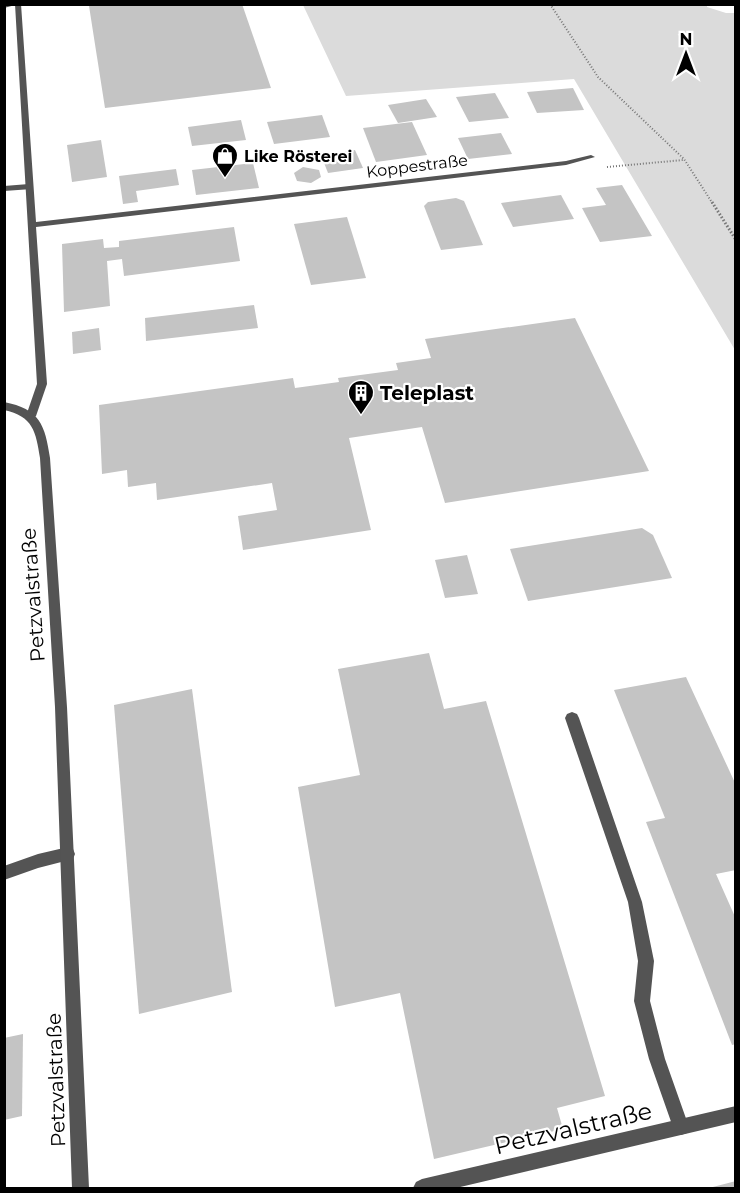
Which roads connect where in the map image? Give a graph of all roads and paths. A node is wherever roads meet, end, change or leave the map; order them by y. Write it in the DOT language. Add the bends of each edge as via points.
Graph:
graph roads {
  1 [pos="17,4"];
  2 [pos="550,4"];
  3 [pos="4,6"];
  4 [pos="591,157"];
  5 [pos="684,159"];
  6 [pos="29,187"];
  7 [pos="4,189"];
  8 [pos="31,225"];
  9 [pos="735,240"];
  10 [pos="4,406"];
  11 [pos="31,416"];
  12 [pos="572,718"];
  13 [pos="68,854"];
  14 [pos="4,873"];
  15 [pos="735,1114"];
  16 [pos="681,1127"];
  17 [pos="81,1188"];
  18 [pos="422,1188"];
  1 -- 3 [label="street"];
  1 -- 6 [label="street"];
  2 -- 5 [label="path" via="598,77"];
  4 -- 5 [label="path" via="608,167"];
  4 -- 8 [label="street, Koppestraße"];
  5 -- 9 [label="path"];
  6 -- 7 [label="street"];
  6 -- 8 [label="street"];
  8 -- 11 [label="street" via="42,384"];
  10 -- 11 [label="street"];
  11 -- 13 [label="street, Petzvalstraße" via="41,430 45,458"];
  12 -- 16 [label="street" via="635,902 645,961 642,1001"];
  13 -- 14 [label="street"];
  13 -- 17 [label="street, Petzvalstraße"];
  15 -- 16 [label="street, Petzvalstraße"];
  16 -- 18 [label="street, Petzvalstraße"];
}
